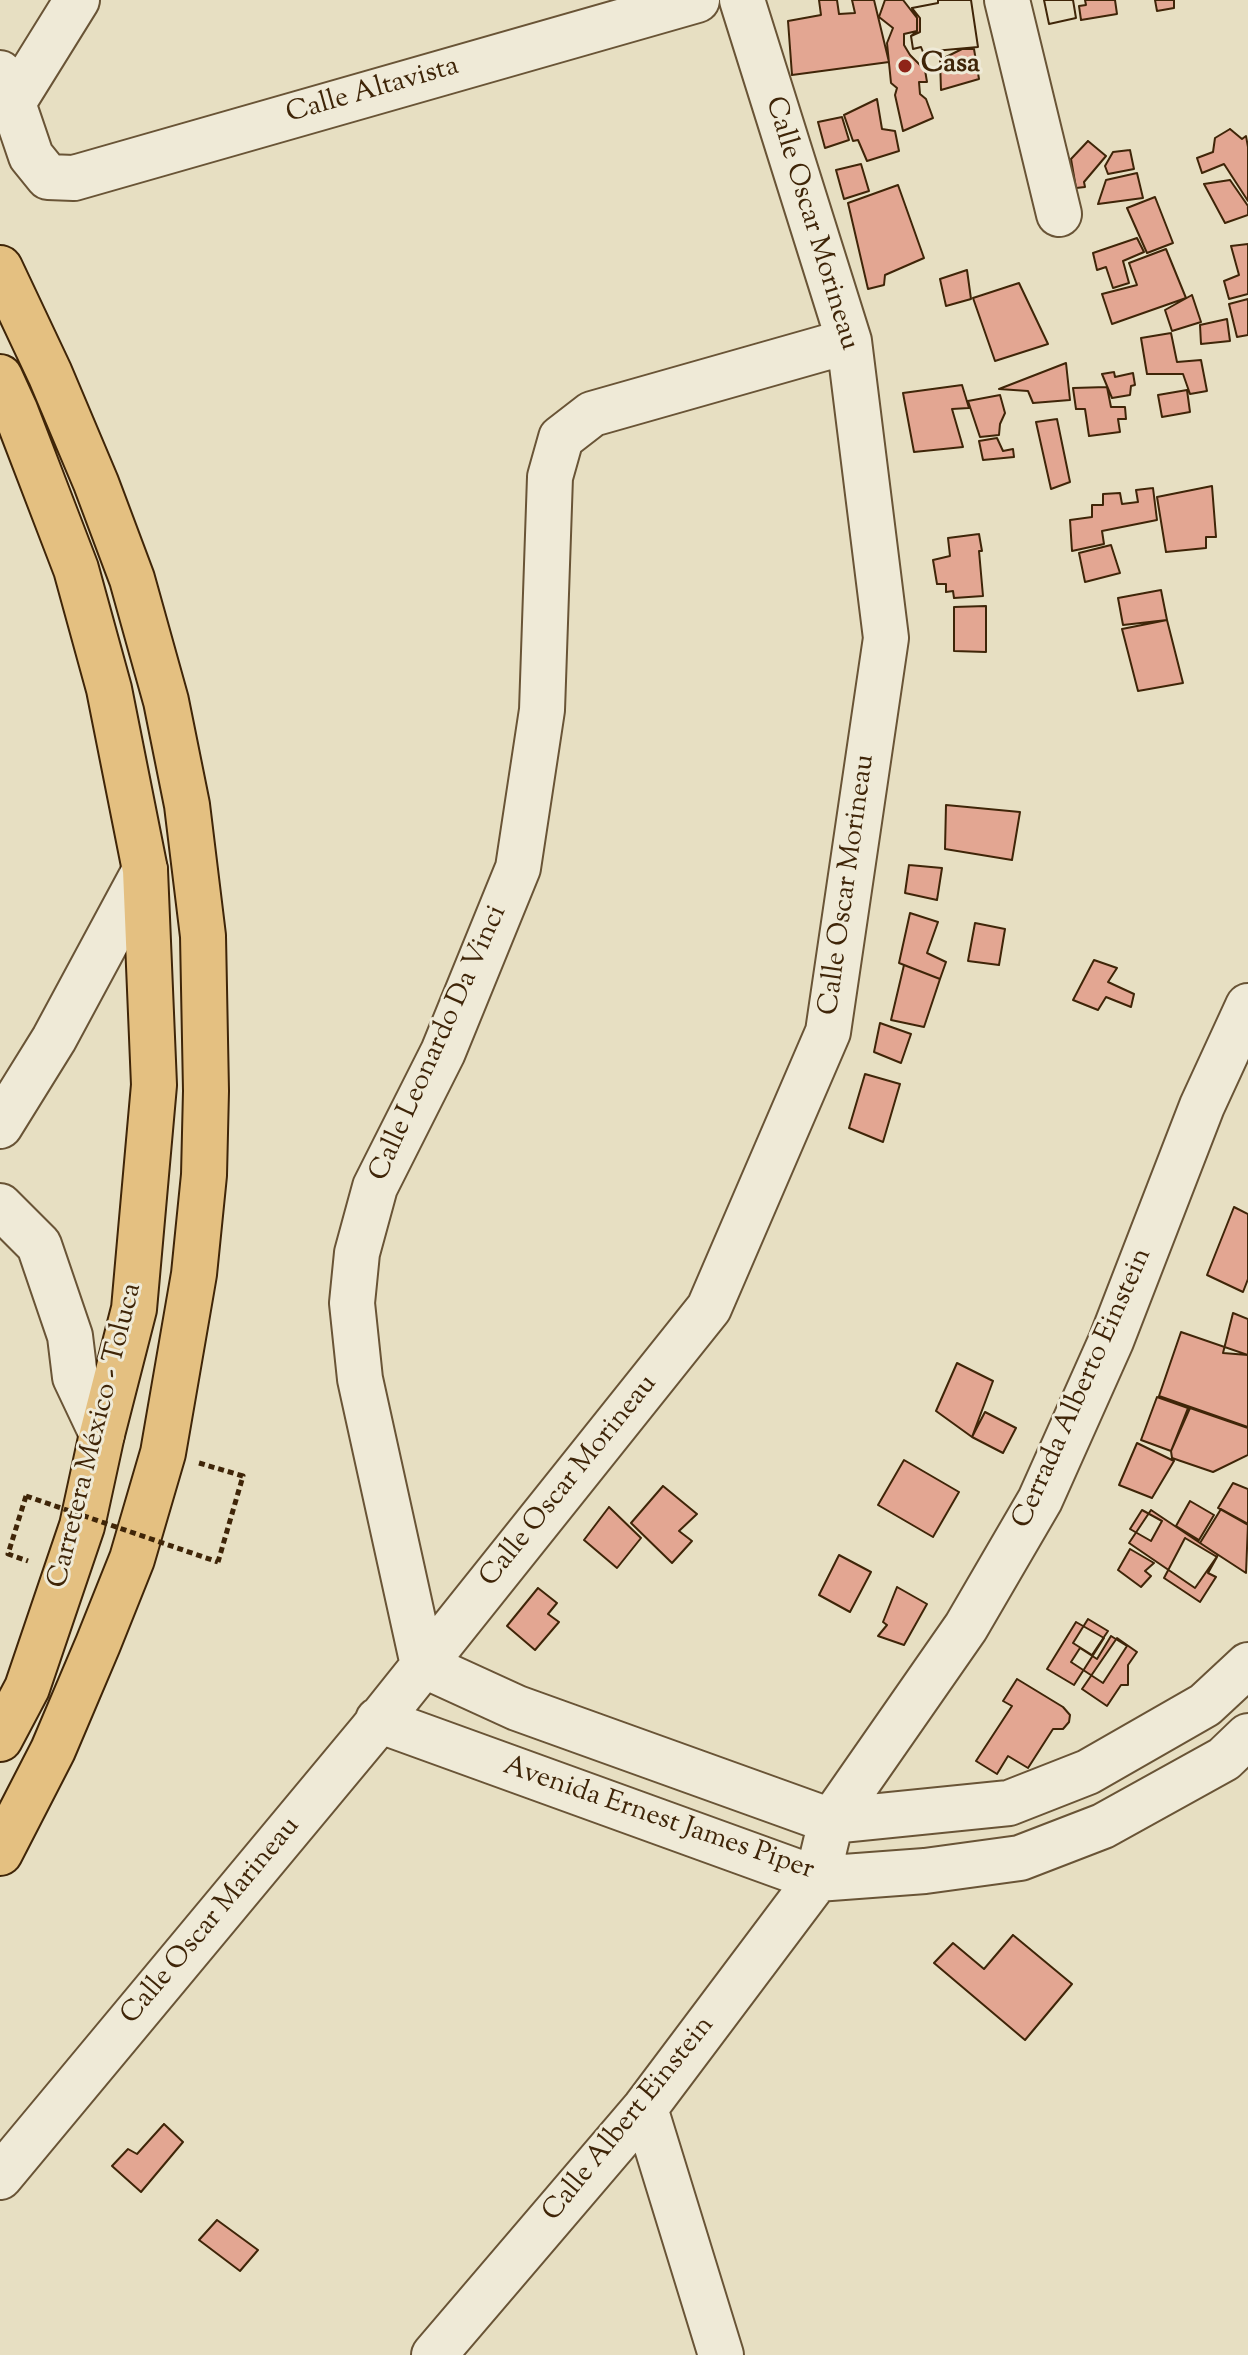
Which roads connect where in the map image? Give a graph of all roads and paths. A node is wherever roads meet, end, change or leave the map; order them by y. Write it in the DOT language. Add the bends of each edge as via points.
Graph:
graph roads {
  1 [pos="77,0"];
  2 [pos="697,0"];
  3 [pos="742,0"];
  4 [pos="1007,0"];
  5 [pos="7,88"];
  6 [pos="1059,214"];
  7 [pos="0,268"];
  8 [pos="849,341"];
  9 [pos="0,377"];
  10 [pos="145,870"];
  11 [pos="1248,1006"];
  12 [pos="0,1126"];
  13 [pos="0,1206"];
  14 [pos="102,1434"];
  15 [pos="243,1476"];
  16 [pos="8,1554"];
  17 [pos="423,1665"];
  18 [pos="1248,1665"];
  19 [pos="378,1720"];
  20 [pos="1248,1736"];
  21 [pos="0,1739"];
  22 [pos="831,1821"];
  23 [pos="0,1853"];
  24 [pos="817,1879"];
  25 [pos="645,2108"];
  26 [pos="0,2177"];
  27 [pos="434,2355"];
  28 [pos="721,2355"];
  1 -- 5 [label="street"];
  2 -- 5 [label="street, Calle Altavista" via="74,178 48,177 31,156"];
  3 -- 8 [label="street, Calle Oscar Morineau"];
  4 -- 6 [label="street"];
  7 -- 23 [label="main road, Carretera México - Toluca" via="96,483 132,579 166,701 187,805 203,936 206,1091 194,1274 163,1453 109,1616 53,1750"];
  8 -- 17 [label="street, Calle Oscar Morineau" via="886,638 828,1032 709,1308"];
  8 -- 17 [label="street, Calle Leonardo Da Vinci" via="592,414 561,438 550,477 542,710 518,868 443,1052 375,1187 357,1253 352,1303 360,1379"];
  9 -- 10 [label="main road, Carretera México - Toluca" via="76,569 109,689"];
  10 -- 12 [label="street" via="54,1039"];
  10 -- 14 [label="main road, Carretera México - Toluca" via="154,1085 134,1309"];
  11 -- 22 [label="street, Cerrada Alberto Einstein" via="1040,1500 966,1627"];
  13 -- 14 [label="street" via="39,1245 70,1336 75,1377"];
  14 -- 21 [label="main road, Carretera México - Toluca" via="66,1575 27,1688"];
  15 -- 16 [label="path, bridge" via="218,1562 26,1496"];
  17 -- 19 [label="street, Calle Oscar Marineau"];
  17 -- 22 [label="street, Avenida Ernest James Piper" via="517,1708"];
  18 -- 22 [label="street, Avenida Ernest James Piper" via="1205,1705 1088,1772 1009,1803"];
  19 -- 24 [label="street, Avenida Ernest James Piper"];
  19 -- 26 [label="street, Calle Oscar Marineau"];
  20 -- 24 [label="street, Avenida Ernest James Piper" via="1224,1759 1103,1826 1020,1858"];
  22 -- 24 [label="street, Cerrada Alberto Einstein"];
  24 -- 25 [label="street, Calle Albert Einstein"];
  25 -- 27 [label="street, Calle Albert Einstein"];
  25 -- 28 [label="street"];
}
